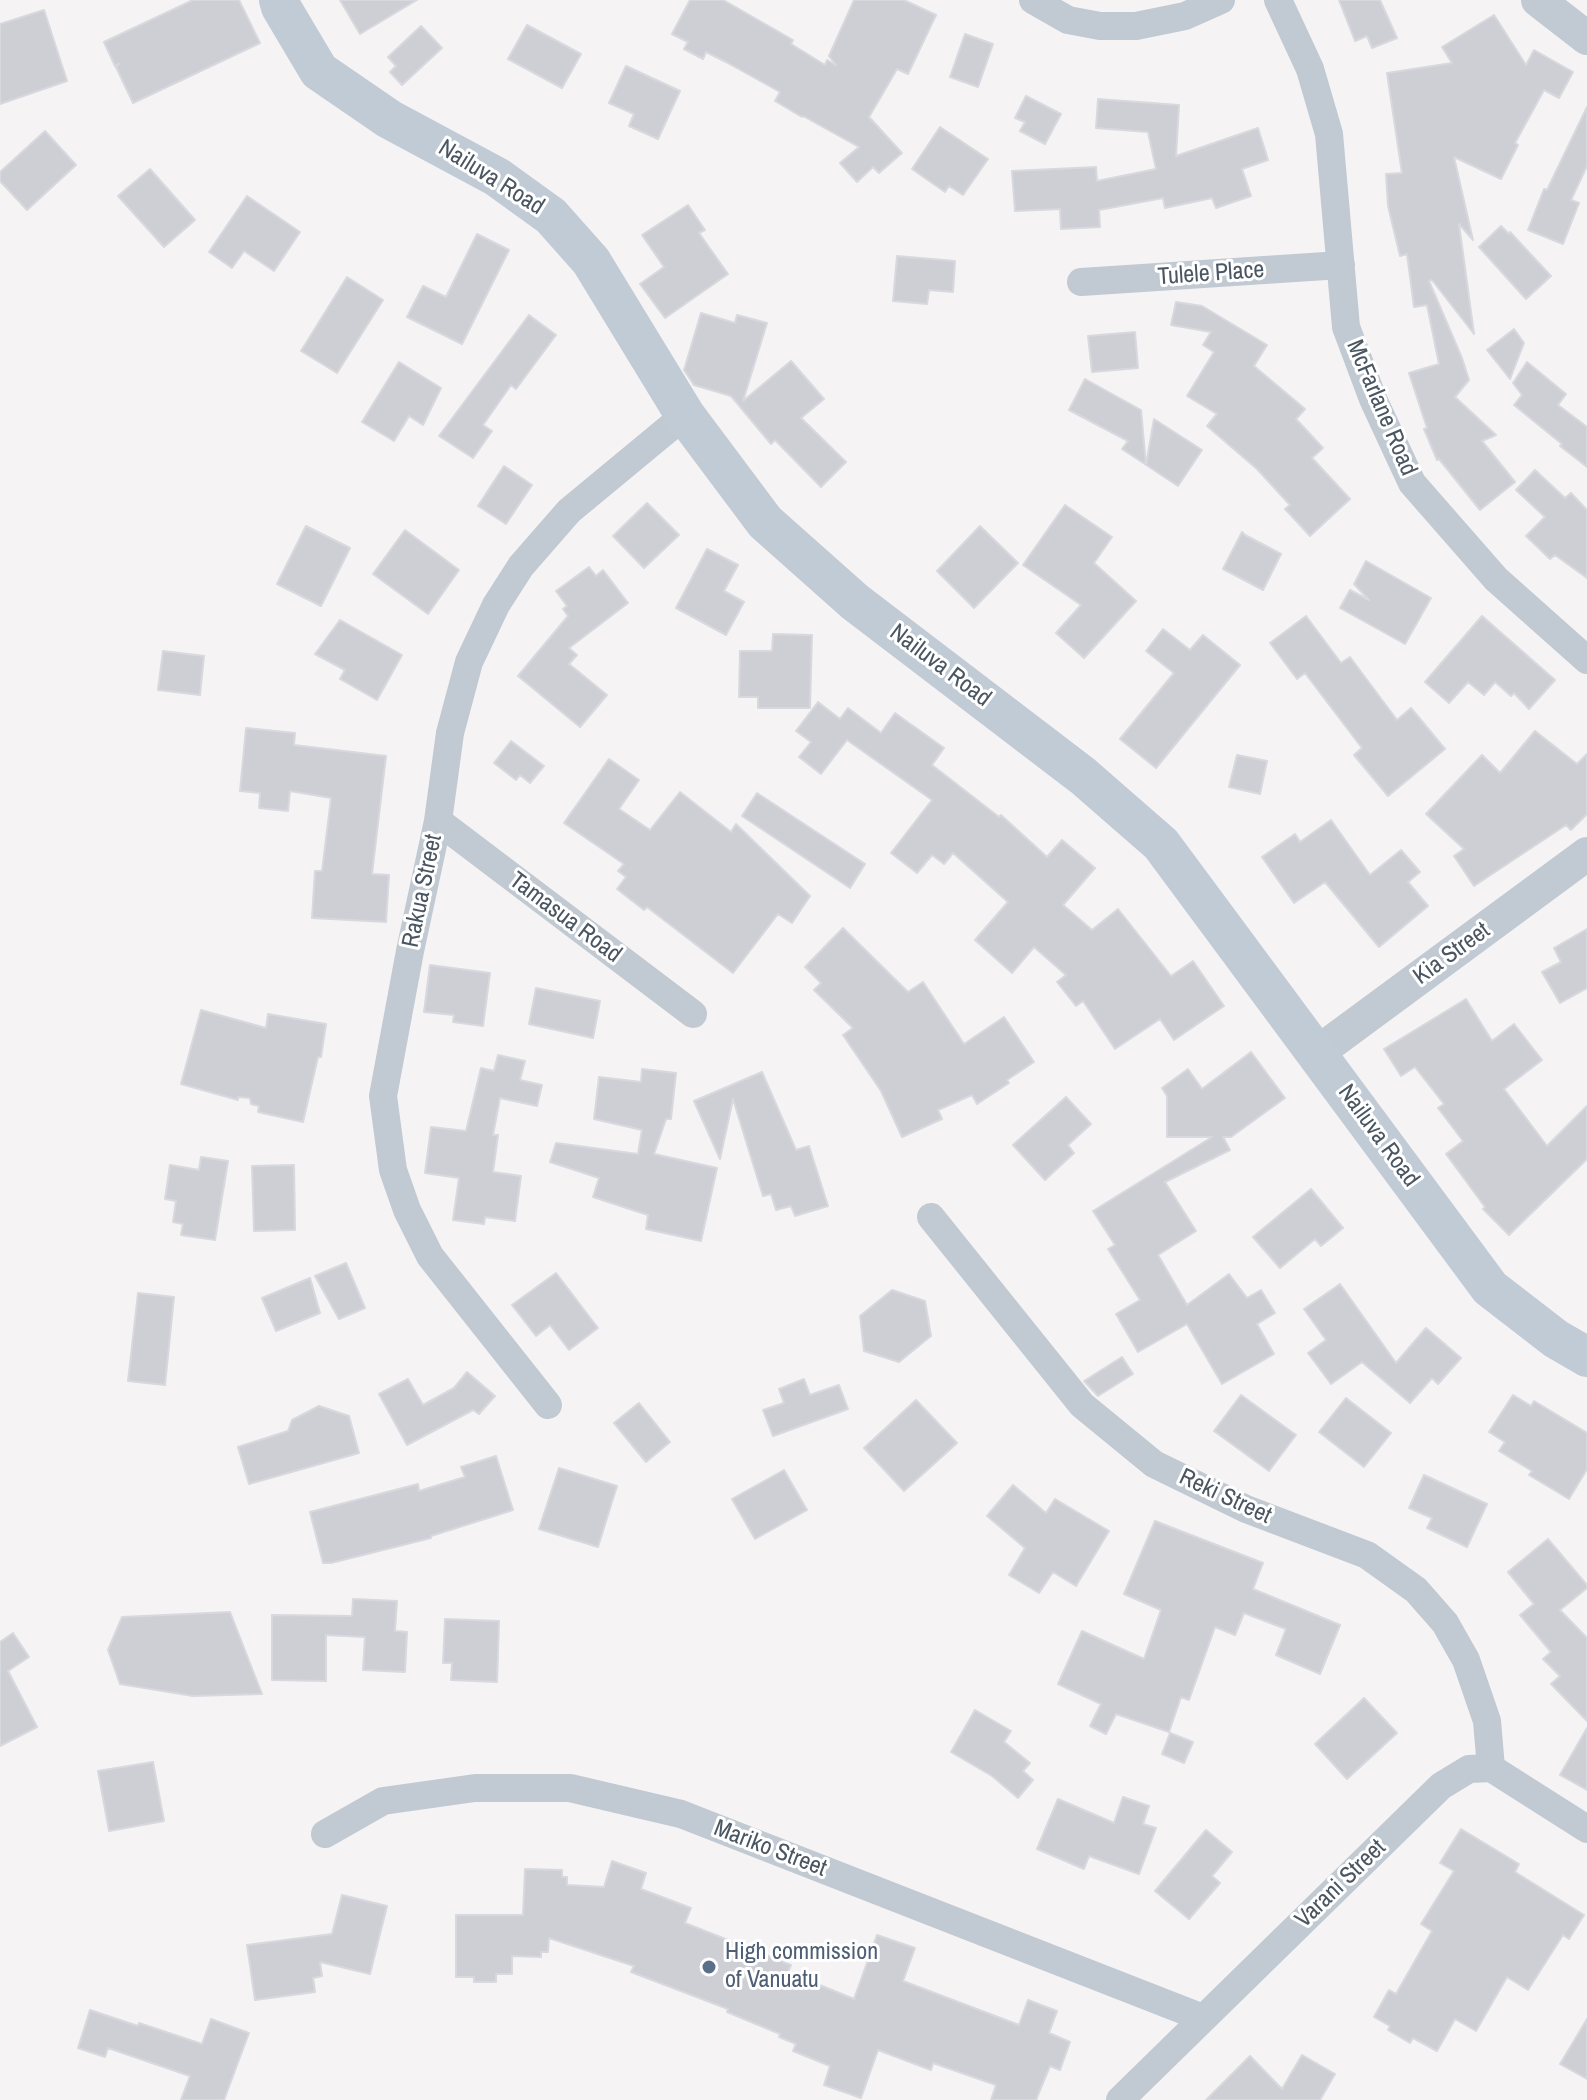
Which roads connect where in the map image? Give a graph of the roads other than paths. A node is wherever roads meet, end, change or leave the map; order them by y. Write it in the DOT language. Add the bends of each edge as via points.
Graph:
graph roads {
  1 [pos="279,0"];
  2 [pos="1033,0"];
  3 [pos="1221,0"];
  4 [pos="1278,0"];
  5 [pos="1538,0"];
  6 [pos="1583,29"];
  7 [pos="1341,265"];
  8 [pos="1081,282"];
  9 [pos="685,415"];
  10 [pos="1587,660"];
  11 [pos="438,821"];
  12 [pos="1587,854"];
  13 [pos="693,1014"];
  14 [pos="1317,1053"];
  15 [pos="931,1217"];
  16 [pos="1587,1357"];
  17 [pos="548,1405"];
  18 [pos="1491,1768"];
  19 [pos="1587,1829"];
  20 [pos="325,1834"];
  21 [pos="1203,2018"];
  22 [pos="1120,2100"];
  1 -- 9 [label="main road, Nailuva Road" via="319,71 389,119 497,177 551,216 591,261"];
  2 -- 3 [label="street" via="1068,20 1100,26 1136,26 1185,16"];
  4 -- 7 [label="street, McFarlane Road" via="1310,69 1329,134"];
  5 -- 6 [label="street"];
  7 -- 8 [label="street, Tulele Place"];
  7 -- 10 [label="street, McFarlane Road" via="1346,327 1412,483 1496,579"];
  9 -- 11 [label="street, Rakua Street" via="569,511 521,566 496,605 469,662 450,733"];
  9 -- 14 [label="main road, Nailuva Road" via="765,522 855,602 1083,776 1161,844"];
  11 -- 13 [label="street, Tamasua Road"];
  11 -- 17 [label="street, Rakua Street" via="383,1096 393,1170 430,1256"];
  12 -- 14 [label="street, Kia Street"];
  14 -- 16 [label="main road, Nailuva Road" via="1490,1288"];
  15 -- 18 [label="street, Reki Street" via="1082,1405 1154,1464 1246,1509 1367,1555 1416,1590 1445,1623 1466,1660 1487,1721"];
  18 -- 19 [label="street"];
  18 -- 21 [label="street, Varani Street" via="1469,1769 1441,1786"];
  20 -- 21 [label="street, Mariko Street" via="383,1801 475,1788 570,1788 681,1814"];
  21 -- 22 [label="street, Varani Street"];
}
